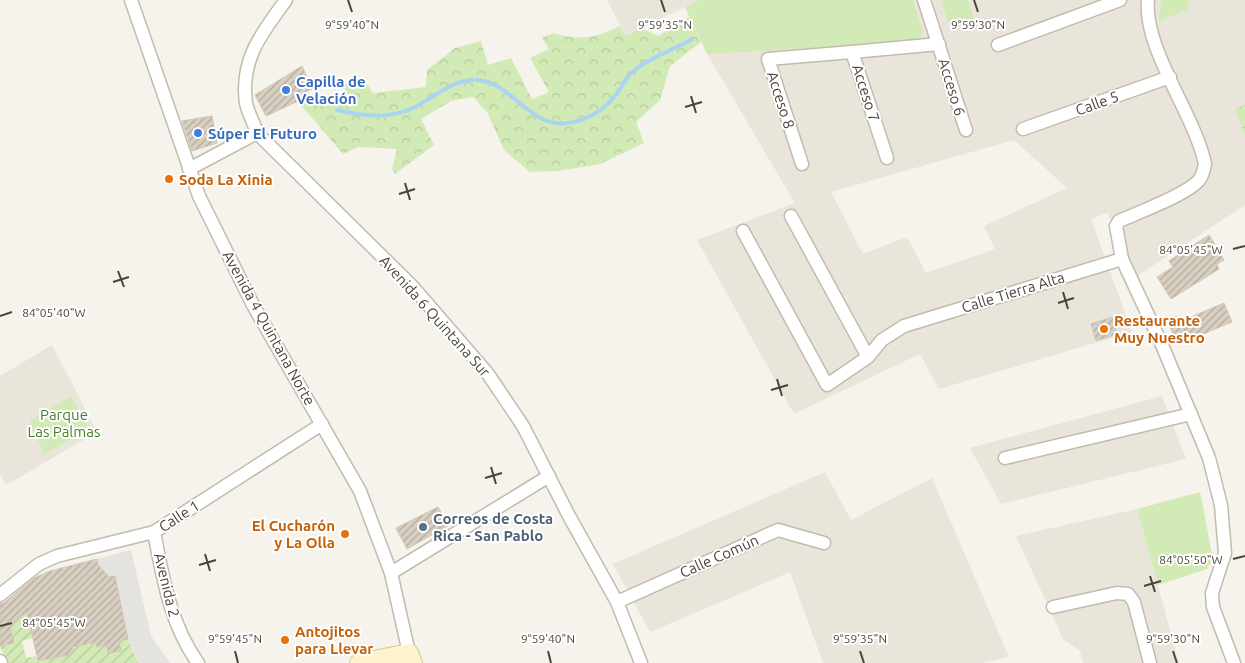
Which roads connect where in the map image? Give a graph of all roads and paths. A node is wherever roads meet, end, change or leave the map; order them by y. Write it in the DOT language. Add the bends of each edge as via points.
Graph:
graph roads {
  1 [pos="131,0"];
  2 [pos="286,0"];
  3 [pos="924,0"];
  4 [pos="1120,0"];
  5 [pos="1148,0"];
  6 [pos="939,44"];
  7 [pos="998,45"];
  8 [pos="852,52"];
  9 [pos="1170,77"];
  10 [pos="1023,129"];
  11 [pos="966,130"];
  12 [pos="257,133"];
  13 [pos="887,158"];
  14 [pos="802,164"];
  15 [pos="189,169"];
  16 [pos="791,216"];
  17 [pos="743,231"];
  18 [pos="1122,259"];
  19 [pos="868,357"];
  20 [pos="1191,414"];
  21 [pos="322,424"];
  22 [pos="1004,458"];
  23 [pos="549,476"];
  24 [pos="154,532"];
  25 [pos="824,543"];
  26 [pos="391,573"];
  27 [pos="0,595"];
  28 [pos="617,602"];
  29 [pos="1053,607"];
  30 [pos="411,658"];
  31 [pos="198,663"];
  32 [pos="359,663"];
  33 [pos="641,663"];
  34 [pos="1150,663"];
  35 [pos="1234,663"];
  1 -- 15 [label="street, Avenida 4 Quintana Norte"];
  2 -- 12 [label="street" via="250,55 246,104"];
  3 -- 6 [label="street, Acceso 6"];
  4 -- 7 [label="street"];
  5 -- 9 [label="street" via="1153,39"];
  6 -- 8 [label="street, Acceso 7"];
  6 -- 11 [label="street, Acceso 6"];
  8 -- 13 [label="street, Acceso 7"];
  8 -- 14 [label="street, Acceso 8" via="768,58"];
  9 -- 10 [label="street, Calle 5"];
  9 -- 18 [label="street" via="1203,156 1203,173 1195,184 1119,221 1116,226"];
  12 -- 15 [label="street"];
  12 -- 23 [label="street, Avenida 6 Quintana Sur" via="412,286 454,333 512,408"];
  15 -- 21 [label="street, Avenida 4 Quintana Norte" via="253,305"];
  16 -- 19 [label="street"];
  17 -- 19 [label="street, Calle Tierra Alta" via="827,384"];
  18 -- 19 [label="street, Calle Tierra Alta" via="904,326 882,340"];
  18 -- 20 [label="street"];
  20 -- 22 [label="street"];
  20 -- 35 [label="street" via="1209,458 1221,505 1225,553 1212,593 1213,607"];
  21 -- 24 [label="street, Calle 1"];
  21 -- 26 [label="street, Avenida 4 Quintana Norte" via="360,491"];
  23 -- 26 [label="street"];
  23 -- 28 [label="street, Avenida 6 Quintana Sur"];
  24 -- 27 [label="street, Calle 1" via="57,556 38,564"];
  24 -- 31 [label="street, Avenida 2" via="171,614"];
  25 -- 28 [label="street, Calle Común" via="778,530"];
  26 -- 30 [label="street, Avenida 4 Quintana Norte"];
  28 -- 33 [label="street, Avenida 6 Quintana Sur"];
  29 -- 34 [label="street" via="1117,592 1128,594 1134,602"];
  30 -- 32 [label="main road"];
}
